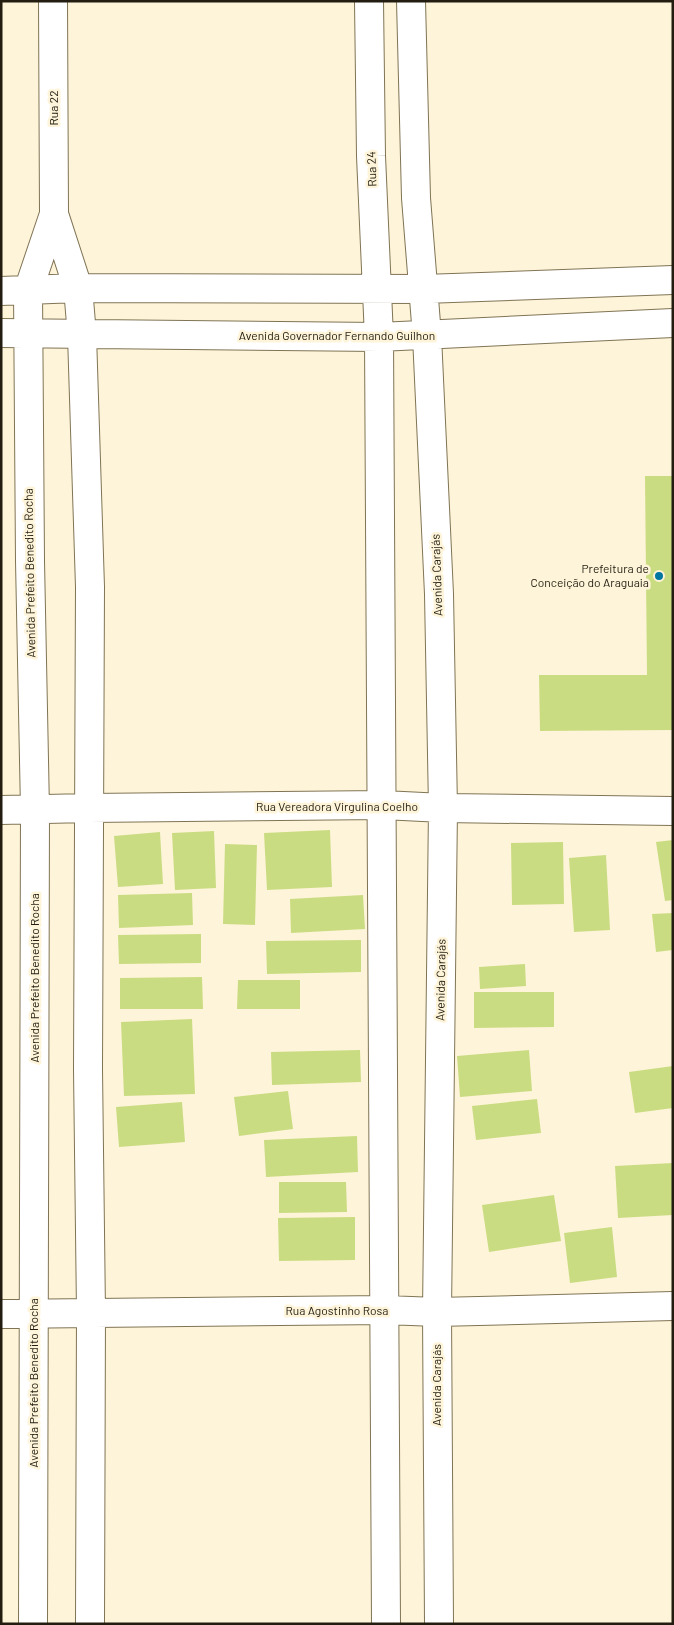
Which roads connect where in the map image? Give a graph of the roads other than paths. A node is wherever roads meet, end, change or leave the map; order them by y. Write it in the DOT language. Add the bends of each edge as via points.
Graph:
graph roads {
  1 [pos="53,1"];
  2 [pos="369,1"];
  3 [pos="411,1"];
  4 [pos="54,214"];
  5 [pos="673,280"];
  6 [pos="78,288"];
  7 [pos="377,289"];
  8 [pos="424,289"];
  9 [pos="1,291"];
  10 [pos="28,291"];
  11 [pos="673,323"];
  12 [pos="1,333"];
  13 [pos="28,333"];
  14 [pos="82,335"];
  15 [pos="426,336"];
  16 [pos="379,337"];
  17 [pos="383,805"];
  18 [pos="89,808"];
  19 [pos="443,808"];
  20 [pos="1,810"];
  21 [pos="35,810"];
  22 [pos="673,811"];
  23 [pos="673,1306"];
  24 [pos="385,1310"];
  25 [pos="437,1312"];
  26 [pos="91,1313"];
  27 [pos="1,1314"];
  28 [pos="34,1314"];
  29 [pos="33,1624"];
  30 [pos="90,1624"];
  31 [pos="386,1624"];
  32 [pos="439,1624"];
  1 -- 4 [label="street, Rua 22"];
  2 -- 7 [label="street, Rua 24"];
  3 -- 8 [label="street" via="416,198"];
  4 -- 6 [label="street, Rua 22"];
  4 -- 10 [label="street, Rua 22"];
  5 -- 8 [label="street"];
  6 -- 7 [label="street"];
  6 -- 10 [label="street"];
  6 -- 14 [label="street, Rua 22"];
  7 -- 8 [label="street"];
  7 -- 16 [label="street, Rua 24"];
  8 -- 15 [label="street"];
  9 -- 10 [label="street"];
  10 -- 13 [label="street, Rua 22"];
  11 -- 15 [label="street, Avenida Governador Fernando Guilhon"];
  12 -- 13 [label="street, Avenida Governador Fernando Guilhon"];
  13 -- 14 [label="street, Avenida Governador Fernando Guilhon"];
  13 -- 21 [label="street, Avenida Prefeito Benedito Rocha"];
  14 -- 16 [label="street, Avenida Governador Fernando Guilhon"];
  14 -- 18 [label="street" via="90,586"];
  15 -- 16 [label="street, Avenida Governador Fernando Guilhon"];
  15 -- 19 [label="street, Avenida Carajás" via="439,594"];
  16 -- 17 [label="street"];
  17 -- 18 [label="street, Rua Vereadora Virgulina Coelho"];
  17 -- 19 [label="street, Rua Vereadora Virgulina Coelho"];
  17 -- 24 [label="street"];
  18 -- 21 [label="street, Rua Vereadora Virgulina Coelho"];
  18 -- 26 [label="street"];
  19 -- 22 [label="street, Rua Vereadora Virgulina Coelho"];
  19 -- 25 [label="street, Avenida Carajás"];
  20 -- 21 [label="street, Rua Vereadora Virgulina Coelho"];
  21 -- 28 [label="street, Avenida Prefeito Benedito Rocha"];
  23 -- 25 [label="street, Rua Agostinho Rosa"];
  24 -- 25 [label="street, Rua Agostinho Rosa"];
  24 -- 26 [label="street, Rua Agostinho Rosa"];
  24 -- 31 [label="street"];
  25 -- 32 [label="street, Avenida Carajás"];
  26 -- 28 [label="street, Rua Agostinho Rosa"];
  26 -- 30 [label="street"];
  27 -- 28 [label="street, Rua Agostinho Rosa"];
  28 -- 29 [label="street, Avenida Prefeito Benedito Rocha"];
}
